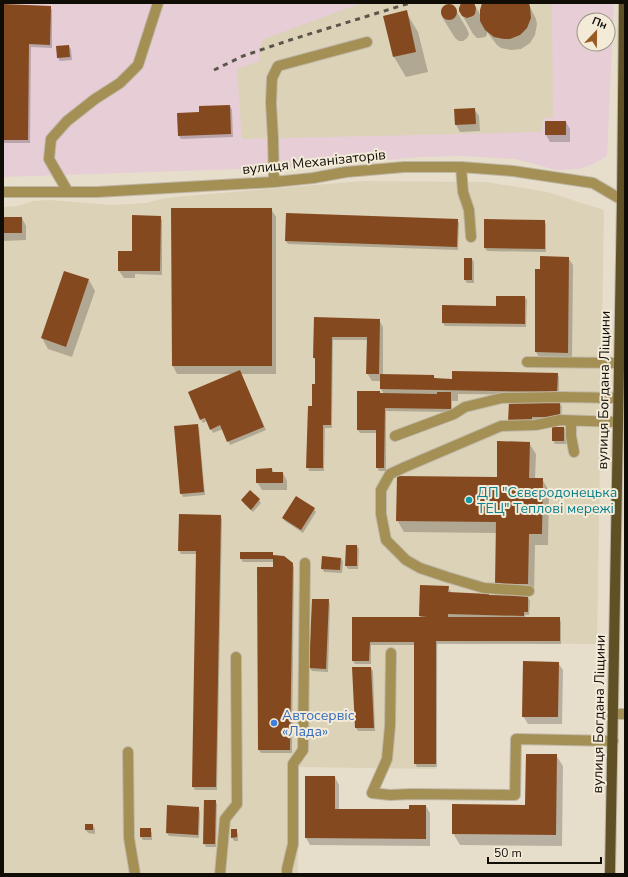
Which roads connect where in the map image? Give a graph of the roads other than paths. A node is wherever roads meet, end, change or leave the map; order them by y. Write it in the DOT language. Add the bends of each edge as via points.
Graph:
graph roads {
  1 [pos="158,3"];
  2 [pos="624,3"];
  3 [pos="367,42"];
  4 [pos="624,45"];
  5 [pos="461,167"];
  6 [pos="274,182"];
  7 [pos="3,192"];
  8 [pos="68,192"];
  9 [pos="623,200"];
  10 [pos="471,237"];
  11 [pos="527,362"];
  12 [pos="619,363"];
  13 [pos="620,393"];
  14 [pos="570,421"];
  15 [pos="618,422"];
  16 [pos="394,436"];
  17 [pos="574,452"];
  18 [pos="305,563"];
  19 [pos="529,591"];
  20 [pos="391,654"];
  21 [pos="236,657"];
  22 [pos="613,714"];
  23 [pos="625,714"];
  24 [pos="612,740"];
  25 [pos="128,752"];
  26 [pos="135,874"];
  27 [pos="220,874"];
  28 [pos="287,874"];
  29 [pos="610,874"];
  1 -- 8 [label="street" via="138,65 120,83 67,121 51,139 49,159"];
  2 -- 4 [label="main road, вулиця Богдана Ліщини"];
  3 -- 6 [label="street" via="278,66 272,78 271,103"];
  4 -- 9 [label="main road, вулиця Богдана Ліщини"];
  5 -- 6 [label="street, вулиця Механізаторів" via="404,167"];
  5 -- 9 [label="street, вулиця Механізаторів" via="513,171 593,183"];
  5 -- 10 [label="street"];
  6 -- 8 [label="street, вулиця Механізаторів"];
  7 -- 8 [label="street, вулиця Механізаторів"];
  9 -- 12 [label="main road, вулиця Богдана Ліщини"];
  11 -- 12 [label="street"];
  12 -- 13 [label="main road, вулиця Богдана Ліщини"];
  13 -- 15 [label="main road, вулиця Богдана Ліщини"];
  13 -- 16 [label="street" via="502,398 465,407 454,414"];
  14 -- 15 [label="street"];
  14 -- 17 [label="street"];
  14 -- 19 [label="street" via="502,426 404,466 390,474 381,490 386,540 406,560 420,568 484,588"];
  15 -- 22 [label="main road, вулиця Богдана Ліщини"];
  18 -- 28 [label="street" via="303,750 293,764 293,844"];
  20 -- 24 [label="street" via="387,759 372,793 515,795 516,739"];
  21 -- 27 [label="street" via="237,804 225,820"];
  22 -- 23 [label="street"];
  22 -- 24 [label="main road, вулиця Богдана Ліщини"];
  24 -- 29 [label="main road, вулиця Богдана Ліщини"];
  25 -- 26 [label="street" via="129,838"];
}
